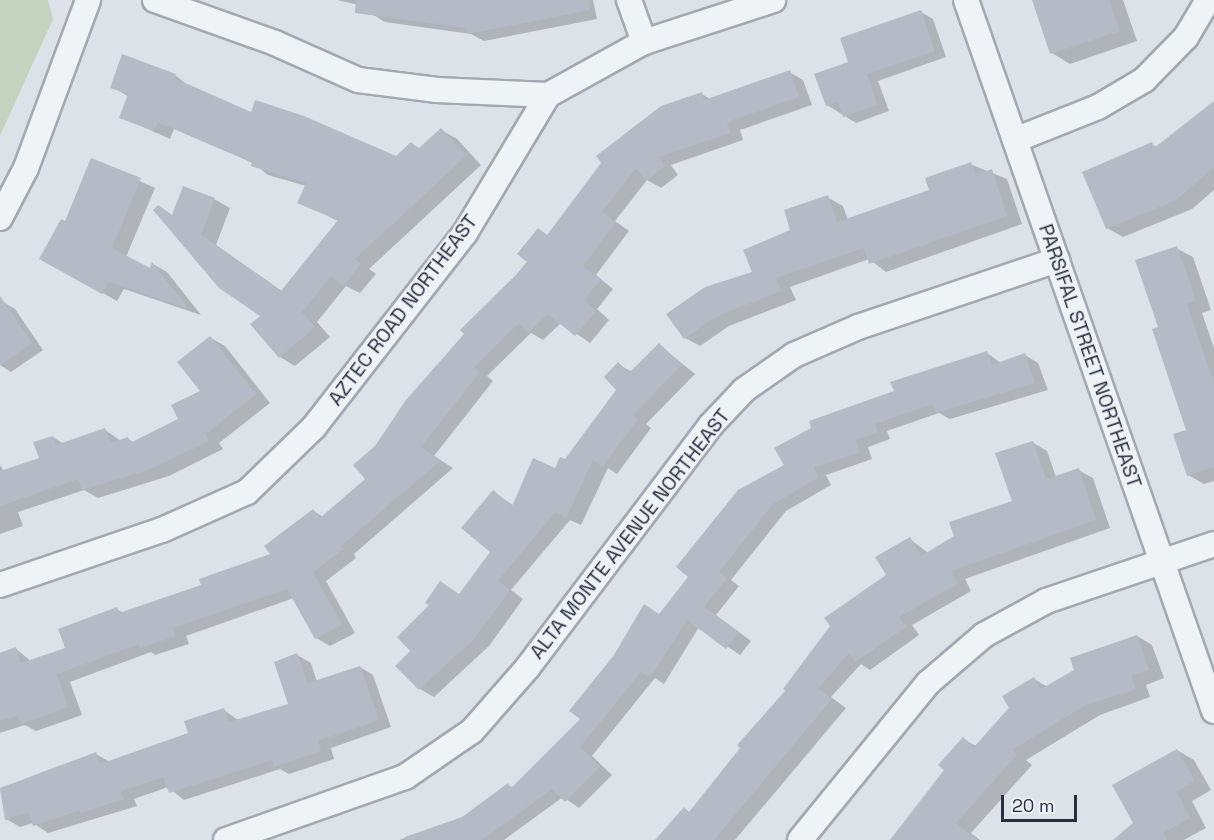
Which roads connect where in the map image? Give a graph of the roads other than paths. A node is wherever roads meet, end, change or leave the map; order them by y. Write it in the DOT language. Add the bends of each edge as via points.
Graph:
graph roads {
  1 [pos="88,0"];
  2 [pos="155,0"];
  3 [pos="629,0"];
  4 [pos="773,0"];
  5 [pos="966,0"];
  6 [pos="1208,0"];
  7 [pos="644,42"];
  8 [pos="548,95"];
  9 [pos="1015,140"];
  10 [pos="0,218"];
  11 [pos="1057,261"];
  12 [pos="1214,544"];
  13 [pos="1162,562"];
  14 [pos="0,585"];
  15 [pos="1214,711"];
  16 [pos="226,840"];
  17 [pos="800,840"];
  1 -- 10 [label="street" via="26,168"];
  2 -- 8 [label="street" via="275,43 358,80 437,90"];
  3 -- 7 [label="street"];
  4 -- 7 [label="street, AZTEC ROAD NORTHEAST"];
  5 -- 9 [label="street, PARSIFAL STREET NORTHEAST"];
  6 -- 9 [label="street" via="1186,37 1144,80 1098,106"];
  7 -- 8 [label="street, AZTEC ROAD NORTHEAST"];
  8 -- 14 [label="street, AZTEC ROAD NORTHEAST" via="465,232 314,427 248,492 162,530"];
  9 -- 11 [label="street, PARSIFAL STREET NORTHEAST"];
  11 -- 13 [label="street, PARSIFAL STREET NORTHEAST"];
  11 -- 16 [label="street, ALTA MONTE AVENUE NORTHEAST" via="858,327 794,355 744,390 710,426 528,667 472,732 405,777"];
  12 -- 13 [label="street"];
  13 -- 15 [label="street, PARSIFAL STREET NORTHEAST"];
  13 -- 17 [label="street" via="1046,601 984,636 928,683"];
}
